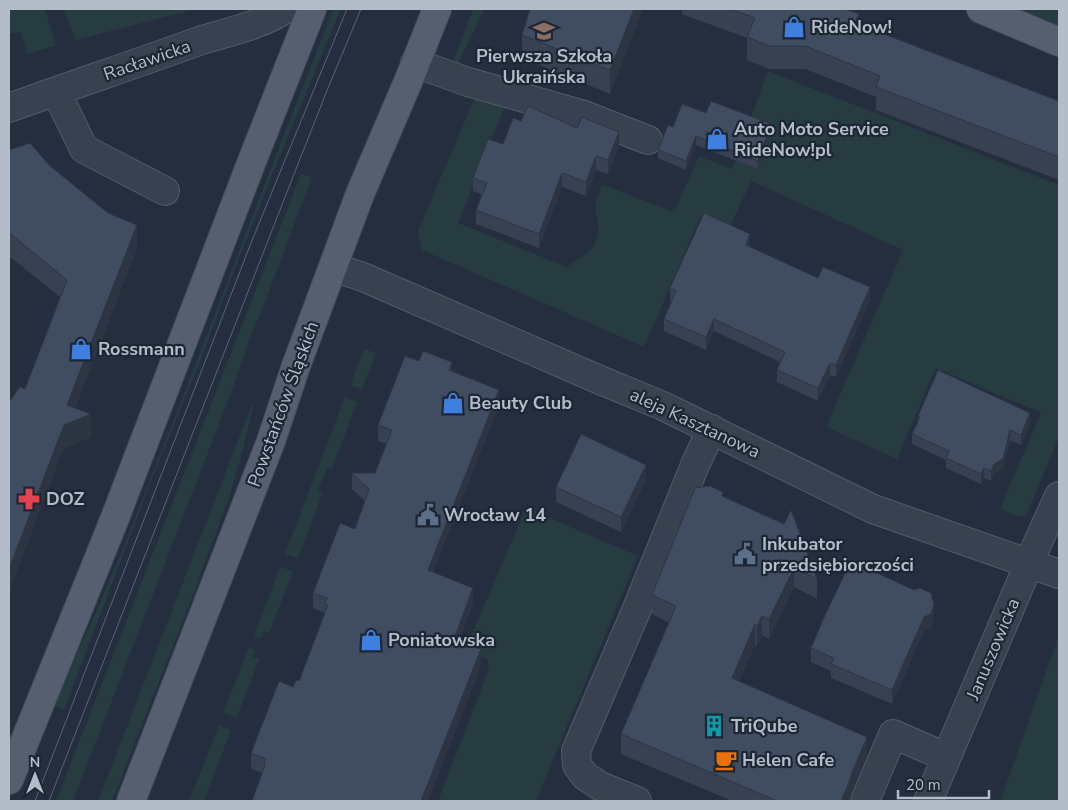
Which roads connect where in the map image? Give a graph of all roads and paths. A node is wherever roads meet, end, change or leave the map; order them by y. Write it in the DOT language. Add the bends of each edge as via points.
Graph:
graph roads {
  1 [pos="284,9"];
  2 [pos="312,9"];
  3 [pos="437,9"];
  4 [pos="981,9"];
  5 [pos="1059,42"];
  6 [pos="415,63"];
  7 [pos="57,91"];
  8 [pos="9,108"];
  9 [pos="648,140"];
  10 [pos="165,191"];
  11 [pos="333,267"];
  12 [pos="712,429"];
  13 [pos="1059,496"];
  14 [pos="1030,563"];
  15 [pos="1059,574"];
  16 [pos="946,757"];
  17 [pos="9,780"];
  18 [pos="131,801"];
  19 [pos="637,801"];
  20 [pos="865,801"];
  21 [pos="928,801"];
  1 -- 7 [label="street, Racławicka" via="251,25"];
  2 -- 17 [label="main road" via="113,523"];
  3 -- 6 [label="main road, Powstańców Śląskich"];
  4 -- 5 [label="main road"];
  6 -- 9 [label="street" via="468,82 584,115"];
  6 -- 11 [label="main road, Powstańców Śląskich"];
  7 -- 8 [label="street, Racławicka"];
  7 -- 10 [label="street" via="84,149"];
  11 -- 12 [label="street, aleja Kasztanowa" via="363,277"];
  11 -- 18 [label="main road, Powstańców Śląskich" via="271,441"];
  12 -- 14 [label="street, aleja Kasztanowa" via="873,509"];
  12 -- 19 [label="street" via="576,751 577,765 585,776 600,786"];
  13 -- 14 [label="street, Januszowicka"];
  14 -- 15 [label="street, aleja Kasztanowa"];
  14 -- 16 [label="street, Januszowicka"];
  16 -- 20 [label="street" via="893,734"];
  16 -- 21 [label="street, Januszowicka"];
}
